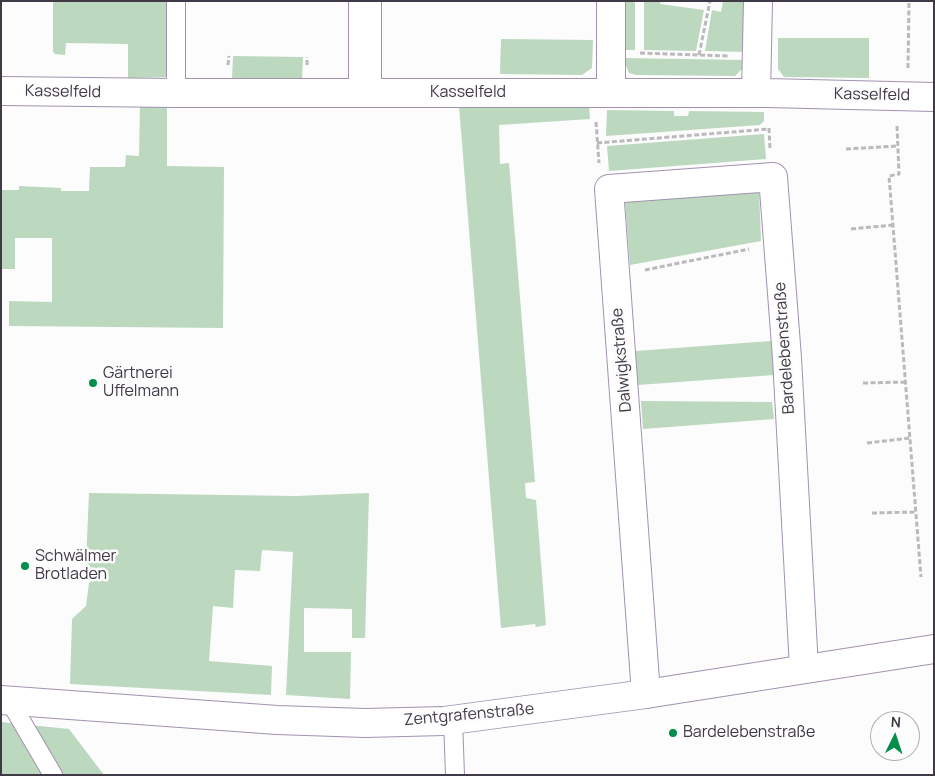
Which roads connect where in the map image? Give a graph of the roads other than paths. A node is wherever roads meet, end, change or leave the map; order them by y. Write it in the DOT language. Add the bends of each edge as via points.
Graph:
graph roads {
  1 [pos="176,1"];
  2 [pos="358,1"];
  3 [pos="372,1"];
  4 [pos="611,1"];
  5 [pos="758,1"];
  6 [pos="1,91"];
  7 [pos="611,92"];
  8 [pos="176,93"];
  9 [pos="366,93"];
  10 [pos="756,93"];
  11 [pos="912,96"];
  12 [pos="773,177"];
  13 [pos="934,649"];
  14 [pos="804,668"];
  15 [pos="646,694"];
  16 [pos="5,700"];
  17 [pos="453,720"];
  18 [pos="54,775"];
  19 [pos="455,775"];
  1 -- 8 [label="lane"];
  2 -- 9 [label="lane"];
  3 -- 9 [label="lane"];
  4 -- 7 [label="street"];
  5 -- 10 [label="street"];
  6 -- 8 [label="street, Kasselfeld"];
  7 -- 9 [label="street, Kasselfeld"];
  7 -- 10 [label="street, Kasselfeld"];
  8 -- 9 [label="street, Kasselfeld"];
  10 -- 11 [label="street, Kasselfeld"];
  12 -- 14 [label="street, Bardelebenstraße" via="787,358"];
  12 -- 15 [label="street, Dalwigkstraße" via="609,189"];
  13 -- 14 [label="street, Zentgrafenstraße"];
  14 -- 15 [label="street, Zentgrafenstraße"];
  15 -- 17 [label="street, Zentgrafenstraße"];
  16 -- 17 [label="street, Zentgrafenstraße" via="277,720"];
  16 -- 18 [label="lane"];
  17 -- 19 [label="lane"];
}
